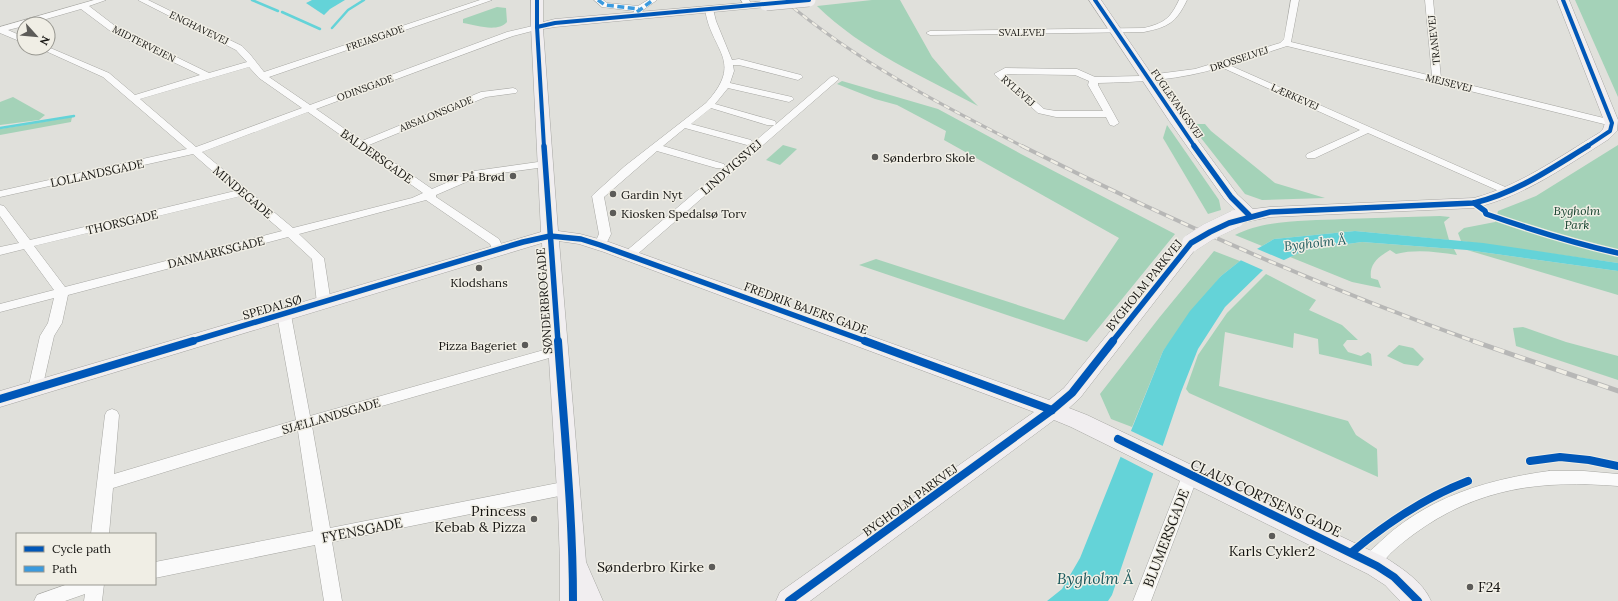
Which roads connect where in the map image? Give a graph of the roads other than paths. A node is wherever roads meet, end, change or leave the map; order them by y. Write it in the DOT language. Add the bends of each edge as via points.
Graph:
graph roads {
  1 [pos="102,0"];
  2 [pos="142,0"];
  3 [pos="488,0"];
  4 [pos="536,0"];
  5 [pos="598,0"];
  6 [pos="653,0"];
  7 [pos="809,0"];
  8 [pos="1095,0"];
  9 [pos="1183,0"];
  10 [pos="1295,0"];
  11 [pos="1429,0"];
  12 [pos="1561,1"];
  13 [pos="746,3"];
  14 [pos="83,6"];
  15 [pos="709,9"];
  16 [pos="638,12"];
  17 [pos="537,27"];
  18 [pos="0,30"];
  19 [pos="1114,31"];
  20 [pos="930,33"];
  21 [pos="16,37"];
  22 [pos="1286,43"];
  23 [pos="56,54"];
  24 [pos="252,63"];
  25 [pos="729,63"];
  26 [pos="1222,65"];
  27 [pos="208,76"];
  28 [pos="262,76"];
  29 [pos="798,77"];
  30 [pos="834,79"];
  31 [pos="1147,79"];
  32 [pos="1094,80"];
  33 [pos="1437,80"];
  34 [pos="726,85"];
  35 [pos="514,91"];
  36 [pos="133,98"];
  37 [pos="789,99"];
  38 [pos="709,105"];
  39 [pos="310,109"];
  40 [pos="1109,114"];
  41 [pos="771,123"];
  42 [pos="1114,123"];
  43 [pos="1612,123"];
  44 [pos="684,125"];
  45 [pos="1367,130"];
  46 [pos="747,142"];
  47 [pos="361,145"];
  48 [pos="656,147"];
  49 [pos="194,151"];
  50 [pos="1311,156"];
  51 [pos="545,164"];
  52 [pos="720,166"];
  53 [pos="244,192"];
  54 [pos="1508,192"];
  55 [pos="431,193"];
  56 [pos="0,194"];
  57 [pos="0,208"];
  58 [pos="1242,217"];
  59 [pos="291,233"];
  60 [pos="550,236"];
  61 [pos="28,244"];
  62 [pos="600,245"];
  63 [pos="498,250"];
  64 [pos="0,251"];
  65 [pos="629,255"];
  66 [pos="62,292"];
  67 [pos="324,303"];
  68 [pos="0,308"];
  69 [pos="284,315"];
  70 [pos="558,351"];
  71 [pos="34,389"];
  72 [pos="0,399"];
  73 [pos="1052,410"];
  74 [pos="112,415"];
  75 [pos="304,423"];
  76 [pos="1181,471"];
  77 [pos="1618,480"];
  78 [pos="104,484"];
  79 [pos="568,488"];
  80 [pos="100,533"];
  81 [pos="324,537"];
  82 [pos="573,562"];
  83 [pos="1370,562"];
  84 [pos="156,570"];
  85 [pos="87,585"];
  86 [pos="96,585"];
  87 [pos="805,593"];
  88 [pos="43,601"];
  89 [pos="93,601"];
  90 [pos="333,601"];
  91 [pos="573,601"];
  92 [pos="590,601"];
  93 [pos="789,601"];
  94 [pos="1142,601"];
  95 [pos="1418,601"];
  1 -- 14 [label="street"];
  2 -- 24 [label="street, ENGHAVEVEJ" via="239,48 247,54"];
  3 -- 28 [label="street, FREJASGADE"];
  4 -- 17 [label="street, SØNDERBROGADE"];
  5 -- 16 [label="street"];
  6 -- 16 [label="street"];
  7 -- 13 [label="street, bridge"];
  8 -- 19 [label="street, FUGLEVANGSVEJ"];
  9 -- 19 [label="street, SVALEVEJ" via="1176,15 1165,24 1144,30"];
  10 -- 22 [label="street"];
  11 -- 33 [label="street, TRANEVEJ"];
  12 -- 43 [label="street"];
  13 -- 15 [label="street"];
  14 -- 18 [label="street"];
  14 -- 27 [label="street, MIDTERVEJEN" via="116,31"];
  15 -- 16 [label="street"];
  15 -- 25 [label="street"];
  16 -- 17 [label="street"];
  17 -- 39 [label="street, ODINSGADE" via="506,36"];
  17 -- 51 [label="street, SØNDERBROGADE"];
  18 -- 21 [label="street"];
  19 -- 20 [label="street, SVALEVEJ"];
  19 -- 31 [label="street, FUGLEVANGSVEJ"];
  22 -- 26 [label="street, DROSSELVEJ"];
  22 -- 33 [label="street, MEJSEVEJ"];
  23 -- 36 [label="street, MINDEGADE" via="106,75"];
  24 -- 27 [label="street"];
  24 -- 28 [label="street, BALDERSGADE"];
  25 -- 29 [label="street" via="739,62"];
  25 -- 34 [label="street"];
  26 -- 31 [label="street, DROSSELVEJ" via="1196,72"];
  26 -- 45 [label="street, LÆRKEVEJ"];
  27 -- 36 [label="street"];
  28 -- 39 [label="street, BALDERSGADE"];
  30 -- 65 [label="street, LINDVIGSVEJ"];
  31 -- 32 [label="street, RYLEVEJ"];
  31 -- 58 [label="street, FUGLEVANGSVEJ" via="1231,197"];
  32 -- 40 [label="street" via="1093,85"];
  32 -- 40 [label="street, RYLEVEJ" via="1077,72 999,74 1042,112"];
  33 -- 43 [label="street, MEJSEVEJ"];
  34 -- 37 [label="street"];
  34 -- 38 [label="street"];
  35 -- 47 [label="street, ABSALONSGADE" via="484,94"];
  36 -- 49 [label="street, MINDEGADE"];
  38 -- 41 [label="street"];
  38 -- 44 [label="street"];
  39 -- 47 [label="street, BALDERSGADE"];
  39 -- 49 [label="street, ODINSGADE"];
  40 -- 42 [label="street"];
  43 -- 54 [label="street, BYGHOLM PARKVEJ" via="1610,131 1604,136 1526,184"];
  44 -- 46 [label="street"];
  44 -- 48 [label="street"];
  45 -- 50 [label="street"];
  45 -- 54 [label="street, LÆRKEVEJ"];
  47 -- 55 [label="street, BALDERSGADE"];
  48 -- 52 [label="street"];
  48 -- 62 [label="street" via="598,196 605,234"];
  49 -- 53 [label="street, MINDEGADE"];
  49 -- 56 [label="street, LOLLANDSGADE"];
  51 -- 55 [label="street, DANMARKSGADE" via="478,173"];
  51 -- 60 [label="street, SØNDERBROGADE"];
  53 -- 59 [label="street, MINDEGADE"];
  53 -- 61 [label="street, THORSGADE"];
  54 -- 58 [label="street, BYGHOLM PARKVEJ" via="1493,198 1456,204 1270,212"];
  55 -- 59 [label="street, DANMARKSGADE" via="416,200"];
  55 -- 63 [label="street, BALDERSGADE" via="430,198 496,242"];
  57 -- 61 [label="street"];
  58 -- 73 [label="street, BYGHOLM PARKVEJ, bridge" via="1208,232 1192,243 1072,393"];
  59 -- 66 [label="street, DANMARKSGADE"];
  59 -- 67 [label="street, MINDEGADE" via="318,258"];
  60 -- 62 [label="street, FREDRIK BAJERS GADE"];
  60 -- 63 [label="street, SPEDALSØ"];
  60 -- 70 [label="street, SØNDERBROGADE"];
  61 -- 64 [label="street, THORSGADE"];
  61 -- 66 [label="street"];
  62 -- 65 [label="street, FREDRIK BAJERS GADE"];
  63 -- 67 [label="street, SPEDALSØ"];
  65 -- 73 [label="street, FREDRIK BAJERS GADE"];
  66 -- 68 [label="street, DANMARKSGADE"];
  66 -- 71 [label="street" via="55,323 47,336"];
  67 -- 69 [label="street, SPEDALSØ"];
  69 -- 71 [label="street, SPEDALSØ"];
  69 -- 75 [label="street"];
  70 -- 75 [label="street, SJÆLLANDSGADE"];
  70 -- 79 [label="street, SØNDERBROGADE"];
  71 -- 72 [label="street, SPEDALSØ"];
  73 -- 76 [label="street, CLAUS CORTSENS GADE"];
  73 -- 87 [label="street, BYGHOLM PARKVEJ"];
  74 -- 78 [label="street"];
  75 -- 78 [label="street, SJÆLLANDSGADE"];
  75 -- 81 [label="street"];
  76 -- 83 [label="street, CLAUS CORTSENS GADE"];
  76 -- 94 [label="street, BLUMERSGADE"];
  77 -- 83 [label="street" via="1572,477 1536,479 1510,483 1465,496 1415,522"];
  78 -- 80 [label="street"];
  79 -- 81 [label="street, FYENSGADE"];
  79 -- 82 [label="street, SØNDERBROGADE"];
  81 -- 84 [label="street, FYENSGADE"];
  81 -- 90 [label="street"];
  82 -- 91 [label="street, SØNDERBROGADE"];
  82 -- 92 [label="street, SØNDERBROGADE"];
  83 -- 95 [label="street, CLAUS CORTSENS GADE" via="1394,577"];
  85 -- 88 [label="street"];
  86 -- 89 [label="street"];
  87 -- 93 [label="street, BYGHOLM PARKVEJ"];
}
